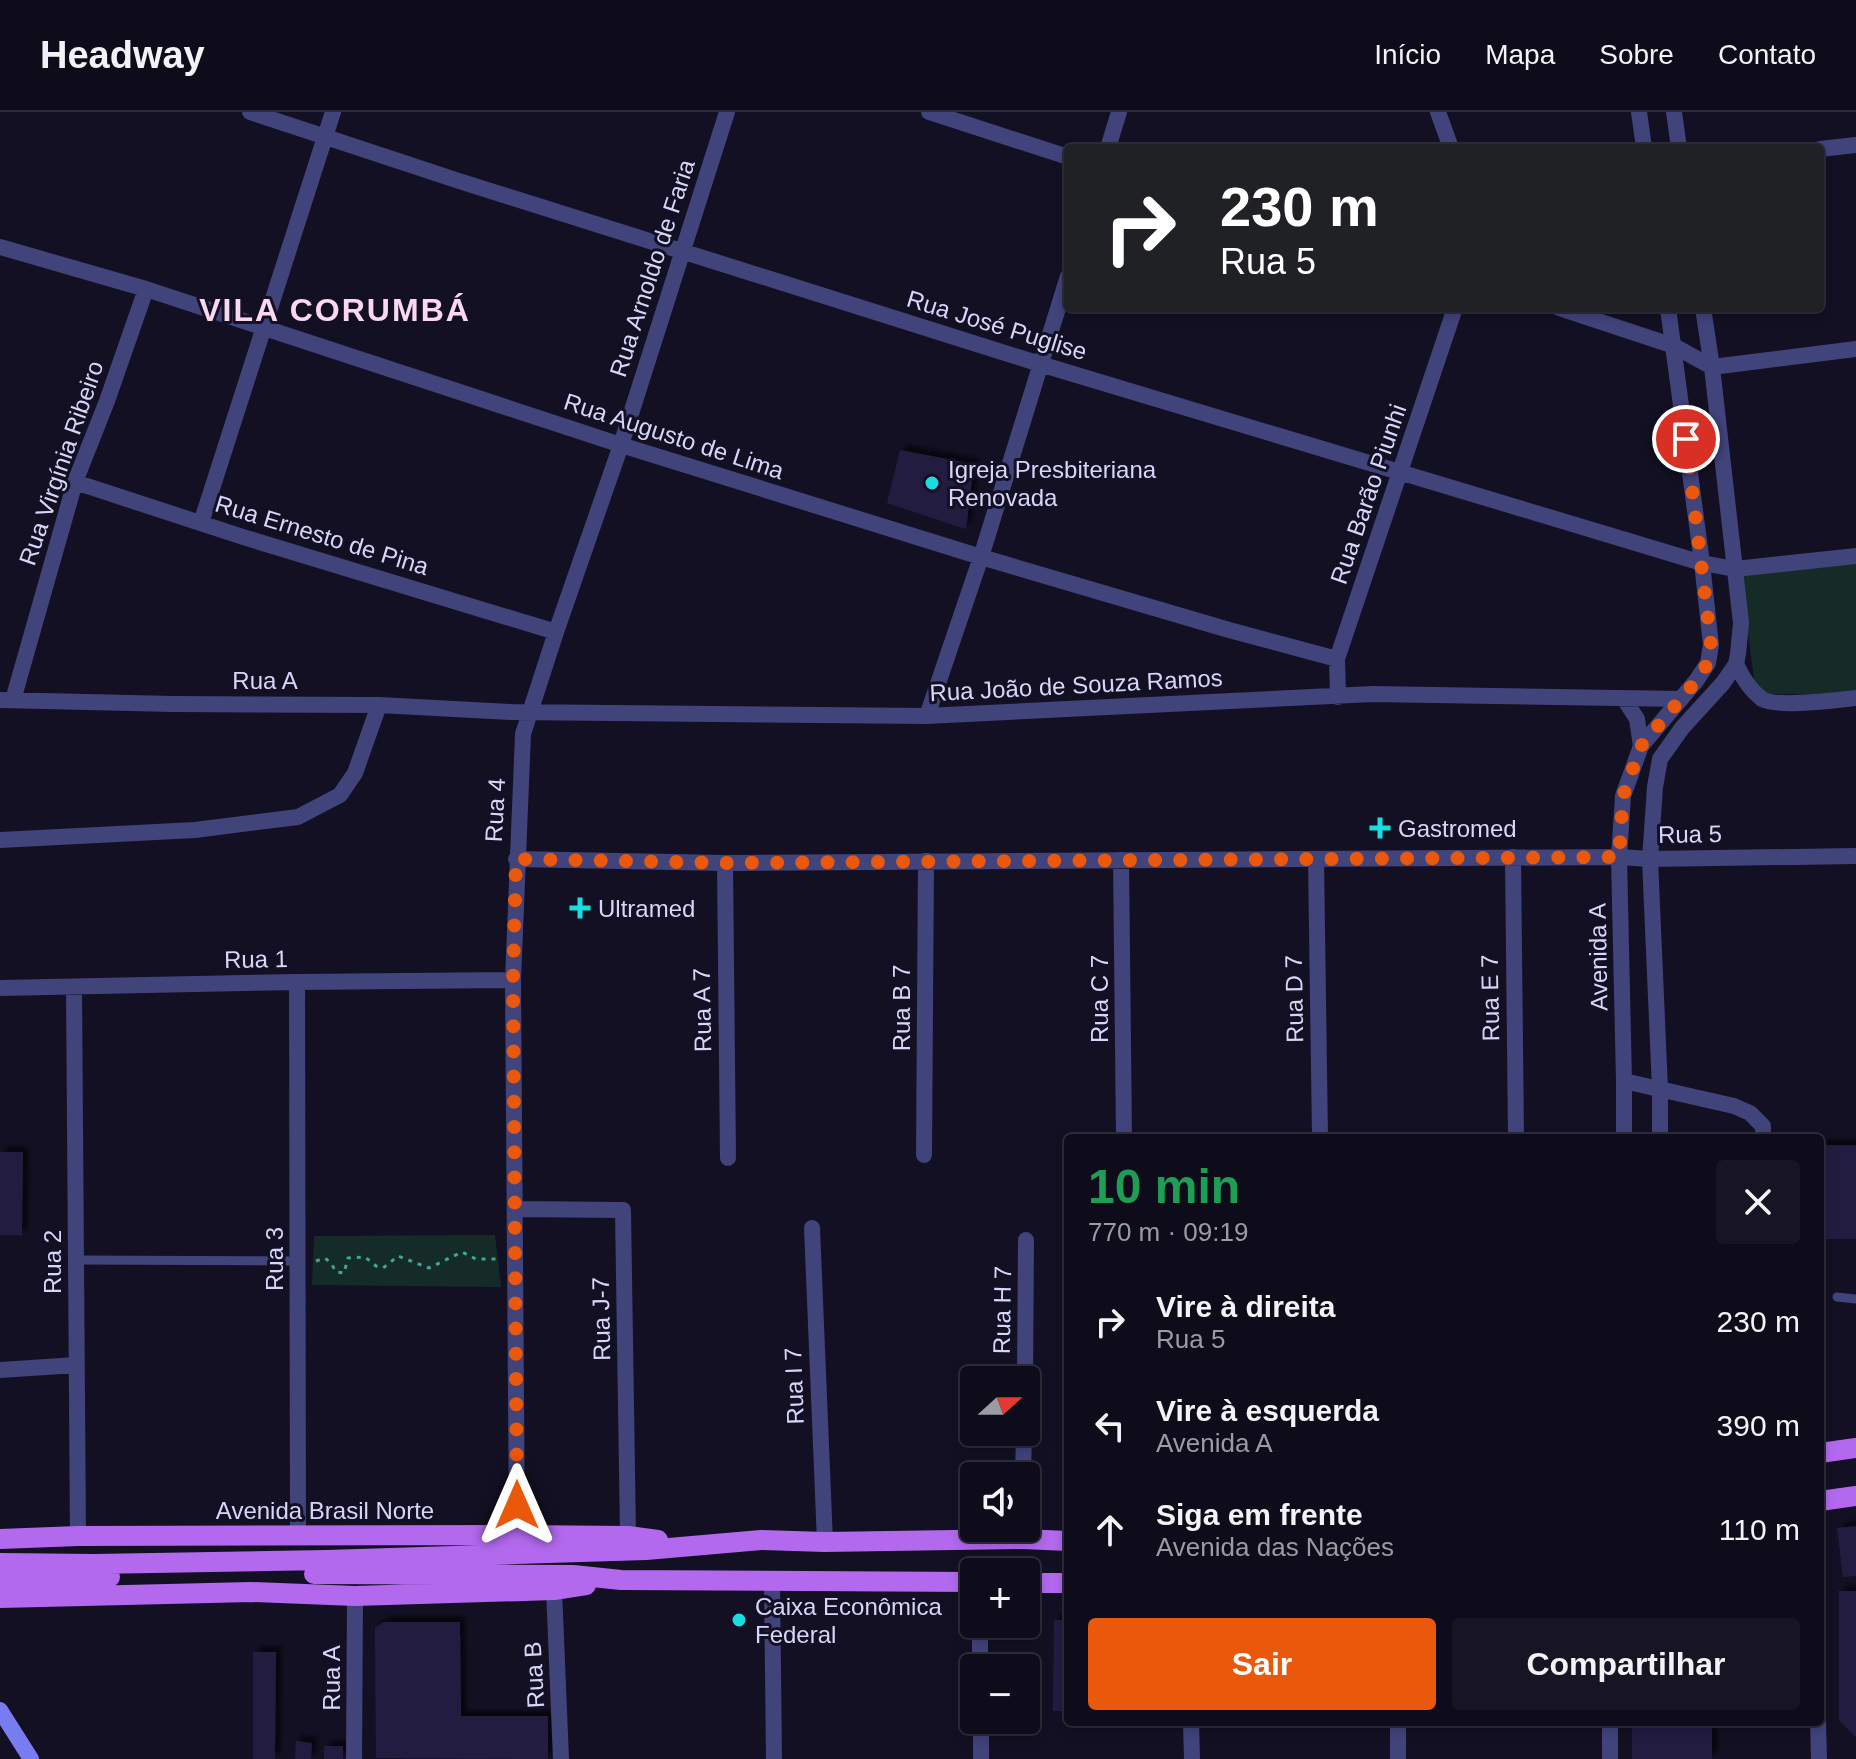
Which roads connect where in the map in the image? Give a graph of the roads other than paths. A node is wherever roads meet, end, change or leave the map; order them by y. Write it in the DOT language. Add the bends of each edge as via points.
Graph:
graph roads {
  1 [pos="250,112"];
  2 [pos="333,112"];
  3 [pos="727,112"];
  4 [pos="929,112"];
  5 [pos="1119,112"];
  6 [pos="1438,112"];
  7 [pos="1639,112"];
  8 [pos="1674,112"];
  9 [pos="326,136"];
  10 [pos="1109,144"];
  11 [pos="1450,144"];
  12 [pos="1643,144"];
  13 [pos="1678,144"];
  14 [pos="1856,145"];
  15 [pos="1824,149"];
  16 [pos="1064,156"];
  17 [pos="0,247"];
  18 [pos="684,251"];
  19 [pos="146,289"];
  20 [pos="1064,289"];
  21 [pos="1454,312"];
  22 [pos="1571,312"];
  23 [pos="1669,312"];
  24 [pos="1704,312"];
  25 [pos="263,327"];
  26 [pos="1674,346"];
  27 [pos="1856,349"];
  28 [pos="1040,364"];
  29 [pos="1712,367"];
  30 [pos="621,445"];
  31 [pos="1400,473"];
  32 [pos="75,482"];
  33 [pos="201,523"];
  34 [pos="1856,556"];
  35 [pos="981,557"];
  36 [pos="1702,563"];
  37 [pos="1735,569"];
  38 [pos="556,632"];
  39 [pos="1337,659"];
  40 [pos="1736,664"];
  41 [pos="1338,697"];
  42 [pos="1856,698"];
  43 [pos="1624,699"];
  44 [pos="1681,699"];
  45 [pos="7,700"];
  46 [pos="379,705"];
  47 [pos="530,712"];
  48 [pos="927,716"];
  49 [pos="1641,746"];
  50 [pos="0,840"];
  51 [pos="1856,856"];
  52 [pos="1513,857"];
  53 [pos="1619,857"];
  54 [pos="516,859"];
  55 [pos="1316,859"];
  56 [pos="1650,859"];
  57 [pos="1121,860"];
  58 [pos="926,861"];
  59 [pos="725,863"];
  60 [pos="513,980"];
  61 [pos="297,982"];
  62 [pos="0,988"];
  63 [pos="74,988"];
  64 [pos="1624,1081"];
  65 [pos="1660,1089"];
  66 [pos="1124,1134"];
  67 [pos="1320,1134"];
  68 [pos="1516,1134"];
  69 [pos="1624,1134"];
  70 [pos="1660,1134"];
  71 [pos="1763,1134"];
  72 [pos="924,1155"];
  73 [pos="728,1158"];
  74 [pos="516,1209"];
  75 [pos="812,1228"];
  76 [pos="1026,1240"];
  77 [pos="76,1260"];
  78 [pos="303,1263"];
  79 [pos="1837,1297"];
  80 [pos="1856,1299"];
  81 [pos="76,1365"];
  82 [pos="1025,1366"];
  83 [pos="0,1370"];
  84 [pos="1856,1448"];
  85 [pos="1824,1452"];
  86 [pos="1856,1496"];
  87 [pos="1824,1500"];
  88 [pos="517,1535"];
  89 [pos="78,1536"];
  90 [pos="298,1536"];
  91 [pos="628,1536"];
  92 [pos="960,1537"];
  93 [pos="1040,1537"];
  94 [pos="0,1539"];
  95 [pos="1064,1540"];
  96 [pos="825,1542"];
  97 [pos="697,1545"];
  98 [pos="0,1563"];
  99 [pos="0,1579"];
  100 [pos="621,1580"];
  101 [pos="772,1582"];
  102 [pos="960,1582"];
  103 [pos="1040,1583"];
  104 [pos="1064,1583"];
  105 [pos="554,1590"];
  106 [pos="355,1596"];
  107 [pos="0,1598"];
  108 [pos="0,1710"];
  109 [pos="1191,1726"];
  110 [pos="1398,1726"];
  111 [pos="1610,1726"];
  112 [pos="1818,1726"];
  113 [pos="981,1734"];
  114 [pos="31,1759"];
  115 [pos="354,1759"];
  116 [pos="561,1759"];
  117 [pos="774,1759"];
  118 [pos="981,1759"];
  119 [pos="1192,1759"];
  120 [pos="1398,1759"];
  121 [pos="1610,1759"];
  122 [pos="1819,1759"];
  1 -- 9 [label="street, Rua José Puglise"];
  2 -- 9 [label="street"];
  3 -- 18 [label="street, Rua Arnoldo de Faria"];
  4 -- 16 [label="street"];
  5 -- 10 [label="street"];
  6 -- 11 [label="street"];
  7 -- 12 [label="street"];
  8 -- 13 [label="street"];
  9 -- 18 [label="street, Rua José Puglise"];
  9 -- 25 [label="street"];
  14 -- 15 [label="street"];
  17 -- 19 [label="street, Rua Augusto de Lima"];
  18 -- 28 [label="street, Rua José Puglise"];
  18 -- 30 [label="street, Rua Arnoldo de Faria"];
  19 -- 25 [label="street, Rua Augusto de Lima"];
  19 -- 32 [label="street, Rua Virgínia Ribeiro"];
  20 -- 28 [label="street"];
  21 -- 31 [label="street, Rua Barão Piunhi"];
  22 -- 26 [label="street"];
  23 -- 26 [label="street, Avenida A"];
  24 -- 29 [label="street"];
  25 -- 30 [label="street, Rua Augusto de Lima"];
  25 -- 33 [label="street"];
  26 -- 29 [label="street"];
  26 -- 36 [label="street, Avenida A"];
  27 -- 29 [label="street"];
  28 -- 31 [label="street, Rua José Puglise"];
  28 -- 35 [label="street"];
  29 -- 37 [label="street"];
  30 -- 35 [label="street, Rua Augusto de Lima"];
  30 -- 38 [label="street, Rua Arnoldo de Faria"];
  31 -- 36 [label="street, Rua José Puglise"];
  31 -- 39 [label="street, Rua Barão Piunhi"];
  32 -- 33 [label="street, Rua Ernesto de Pina"];
  32 -- 45 [label="street, Rua Virgínia Ribeiro"];
  33 -- 38 [label="street, Rua Ernesto de Pina"];
  34 -- 37 [label="street, Rua José Puglise"];
  35 -- 39 [label="street, Rua Augusto de Lima"];
  35 -- 48 [label="street"];
  36 -- 37 [label="street, Rua José Puglise"];
  36 -- 44 [label="street, Avenida A" via="1711,645 1708,663"];
  37 -- 40 [label="street" via="1741,623"];
  38 -- 47 [label="street, Rua Arnoldo de Faria"];
  39 -- 41 [label="street, Rua Barão Piunhi"];
  40 -- 42 [label="street" via="1749,687 1767,701"];
  40 -- 56 [label="street" via="1660,759"];
  41 -- 43 [label="street, Rua João de Souza Ramos"];
  41 -- 48 [label="street, Rua João de Souza Ramos"];
  43 -- 44 [label="street, Rua João de Souza Ramos"];
  43 -- 49 [label="street" via="1637,719"];
  44 -- 49 [label="street, Avenida A"];
  45 -- 46 [label="street, Rua A"];
  46 -- 47 [label="street, Rua A"];
  46 -- 50 [label="street" via="355,773 340,795 298,817 195,830"];
  47 -- 48 [label="street, Rua João de Souza Ramos"];
  47 -- 54 [label="street, Rua 4" via="523,734"];
  49 -- 53 [label="street, Avenida A" via="1623,796"];
  51 -- 56 [label="street, Rua 5"];
  52 -- 53 [label="street, Rua 5"];
  52 -- 55 [label="street, Rua 5"];
  52 -- 68 [label="street, Rua E 7"];
  53 -- 56 [label="street, Rua 5"];
  53 -- 64 [label="street, Avenida A"];
  54 -- 59 [label="street, Rua 5"];
  54 -- 60 [label="street, Rua 4"];
  55 -- 57 [label="street, Rua 5"];
  55 -- 67 [label="street, Rua D 7"];
  56 -- 65 [label="street"];
  57 -- 58 [label="street, Rua 5"];
  57 -- 66 [label="street, Rua C 7"];
  58 -- 59 [label="street, Rua 5"];
  58 -- 72 [label="street, Rua B 7"];
  59 -- 73 [label="street, Rua A 7"];
  60 -- 61 [label="street, Rua 1"];
  60 -- 74 [label="street, Rua 4"];
  61 -- 63 [label="street, Rua 1"];
  61 -- 78 [label="street, Rua 3"];
  62 -- 63 [label="street, Rua 1"];
  63 -- 77 [label="street, Rua 2"];
  64 -- 65 [label="street"];
  64 -- 69 [label="street, Avenida A"];
  65 -- 70 [label="street"];
  65 -- 71 [label="street" via="1734,1106 1750,1113 1763,1126"];
  74 -- 88 [label="street, Rua 4"];
  74 -- 91 [label="street, Rua J-7" via="623,1210"];
  75 -- 96 [label="street, Rua I 7"];
  76 -- 82 [label="street, Rua H 7"];
  77 -- 78 [label="lane"];
  77 -- 81 [label="street, Rua 2"];
  78 -- 90 [label="street, Rua 3"];
  79 -- 80 [label="lane"];
  81 -- 83 [label="street"];
  81 -- 89 [label="street, Rua 2"];
  84 -- 85 [label="main road"];
  86 -- 87 [label="main road"];
  88 -- 90 [label="main road, Avenida Brasil Norte"];
  88 -- 91 [label="main road, Avenida Brasil Norte"];
  89 -- 90 [label="main road, Avenida Brasil Norte"];
  89 -- 94 [label="main road, Avenida Brasil Norte"];
  91 -- 97 [label="main road, Avenida Brasil Norte"];
  92 -- 96 [label="main road, Avenida Brasil Norte"];
  93 -- 95 [label="main road, Avenida Brasil Norte"];
  96 -- 97 [label="main road, Avenida Brasil Norte"];
  97 -- 98 [label="main road, Avenida Brasil Norte" via="342,1560"];
  99 -- 100 [label="main road" via="353,1574"];
  100 -- 101 [label="main road"];
  100 -- 105 [label="main road"];
  101 -- 102 [label="main road"];
  101 -- 117 [label="street"];
  103 -- 104 [label="main road"];
  105 -- 106 [label="main road"];
  105 -- 116 [label="street, Rua B"];
  106 -- 107 [label="main road" via="251,1592"];
  106 -- 115 [label="street, Rua A"];
  108 -- 114 [label="main road"];
  109 -- 119 [label="street"];
  110 -- 120 [label="street"];
  111 -- 121 [label="street"];
  112 -- 122 [label="street"];
  113 -- 118 [label="street"];
}
